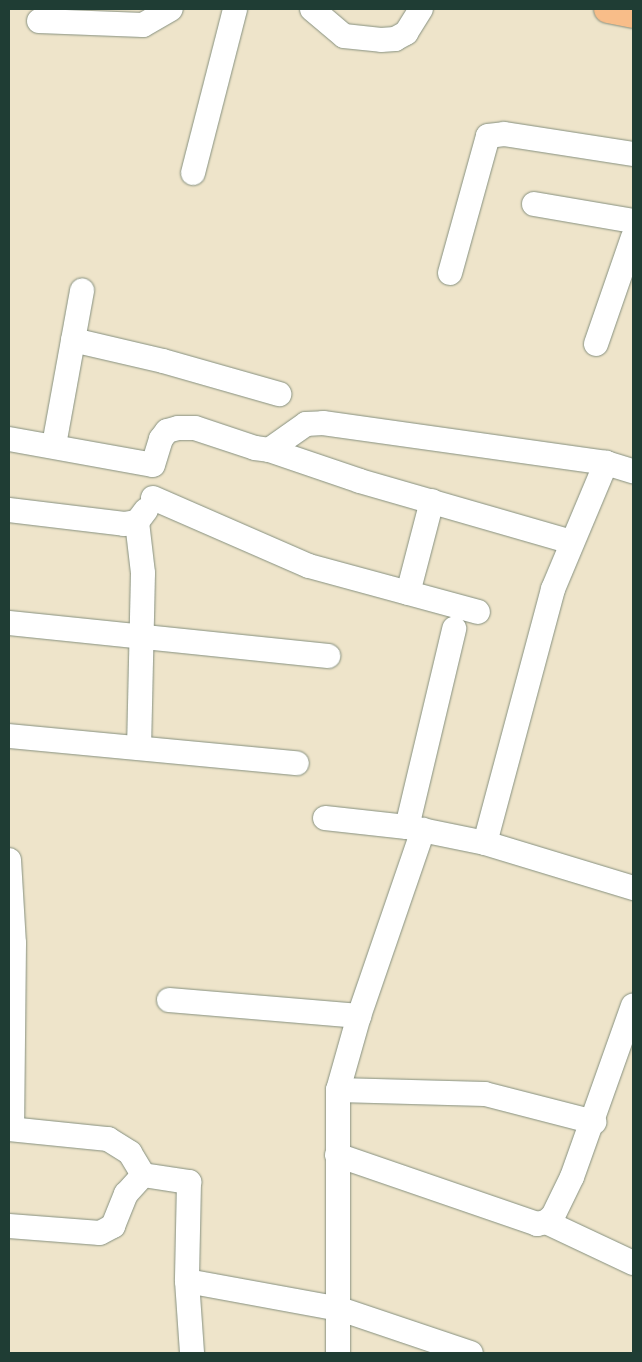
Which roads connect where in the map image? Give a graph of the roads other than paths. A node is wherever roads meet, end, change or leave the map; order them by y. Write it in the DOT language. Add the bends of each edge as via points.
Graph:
graph roads {
  1 [pos="171,9"];
  2 [pos="235,9"];
  3 [pos="312,9"];
  4 [pos="421,9"];
  5 [pos="608,9"];
  6 [pos="633,14"];
  7 [pos="39,21"];
  8 [pos="633,154"];
  9 [pos="193,172"];
  10 [pos="534,204"];
  11 [pos="633,221"];
  12 [pos="633,237"];
  13 [pos="450,273"];
  14 [pos="82,291"];
  15 [pos="73,340"];
  16 [pos="596,344"];
  17 [pos="279,394"];
  18 [pos="9,439"];
  19 [pos="54,445"];
  20 [pos="270,450"];
  21 [pos="606,462"];
  22 [pos="153,465"];
  23 [pos="633,471"];
  24 [pos="153,498"];
  25 [pos="432,501"];
  26 [pos="9,510"];
  27 [pos="137,522"];
  28 [pos="571,542"];
  29 [pos="408,593"];
  30 [pos="478,612"];
  31 [pos="9,623"];
  32 [pos="454,629"];
  33 [pos="142,637"];
  34 [pos="328,656"];
  35 [pos="9,736"];
  36 [pos="138,748"];
  37 [pos="297,763"];
  38 [pos="325,818"];
  39 [pos="415,828"];
  40 [pos="485,843"];
  41 [pos="9,860"];
  42 [pos="633,888"];
  43 [pos="11,943"];
  44 [pos="169,1000"];
  45 [pos="633,1006"];
  46 [pos="359,1016"];
  47 [pos="10,1045"];
  48 [pos="623,1065"];
  49 [pos="338,1090"];
  50 [pos="594,1122"];
  51 [pos="10,1129"];
  52 [pos="337,1155"];
  53 [pos="143,1175"];
  54 [pos="546,1222"];
  55 [pos="9,1226"];
  56 [pos="633,1263"];
  57 [pos="187,1281"];
  58 [pos="340,1309"];
  59 [pos="192,1353"];
  60 [pos="338,1353"];
  61 [pos="472,1353"];
  1 -- 7 [label="street" via="143,25"];
  2 -- 9 [label="street"];
  3 -- 4 [label="street" via="344,36 381,40 395,39 406,33"];
  5 -- 6 [label="main road"];
  8 -- 13 [label="street" via="504,134 488,136"];
  10 -- 11 [label="street"];
  12 -- 16 [label="street"];
  14 -- 15 [label="street"];
  15 -- 17 [label="street"];
  15 -- 19 [label="street"];
  18 -- 19 [label="street"];
  19 -- 22 [label="street"];
  20 -- 21 [label="street" via="306,424 324,423"];
  20 -- 22 [label="street" via="195,428 178,428 167,431 161,439"];
  20 -- 25 [label="street"];
  21 -- 23 [label="street"];
  21 -- 28 [label="street"];
  22 -- 24 [label="street"];
  24 -- 27 [label="street"];
  24 -- 29 [label="street" via="310,566"];
  25 -- 28 [label="street"];
  25 -- 29 [label="street"];
  26 -- 27 [label="street" via="124,524"];
  27 -- 33 [label="street" via="143,573"];
  28 -- 40 [label="street" via="553,589"];
  29 -- 30 [label="street"];
  31 -- 33 [label="street"];
  32 -- 39 [label="street"];
  33 -- 34 [label="street"];
  33 -- 36 [label="street"];
  35 -- 36 [label="street"];
  36 -- 37 [label="street"];
  38 -- 39 [label="street"];
  39 -- 40 [label="street"];
  39 -- 46 [label="street"];
  40 -- 42 [label="street"];
  41 -- 43 [label="street"];
  43 -- 47 [label="street"];
  44 -- 46 [label="street"];
  45 -- 48 [label="street"];
  46 -- 49 [label="street"];
  47 -- 51 [label="street"];
  48 -- 50 [label="street"];
  49 -- 50 [label="street" via="485,1094"];
  49 -- 52 [label="street"];
  50 -- 54 [label="street" via="562,1201"];
  51 -- 53 [label="street" via="108,1139 130,1153"];
  52 -- 54 [label="street" via="537,1224"];
  52 -- 58 [label="street"];
  53 -- 55 [label="street" via="126,1194 113,1226 100,1233"];
  53 -- 57 [label="street" via="189,1182"];
  54 -- 56 [label="street"];
  57 -- 58 [label="street"];
  57 -- 59 [label="street"];
  58 -- 60 [label="street"];
  58 -- 61 [label="street"];
}
